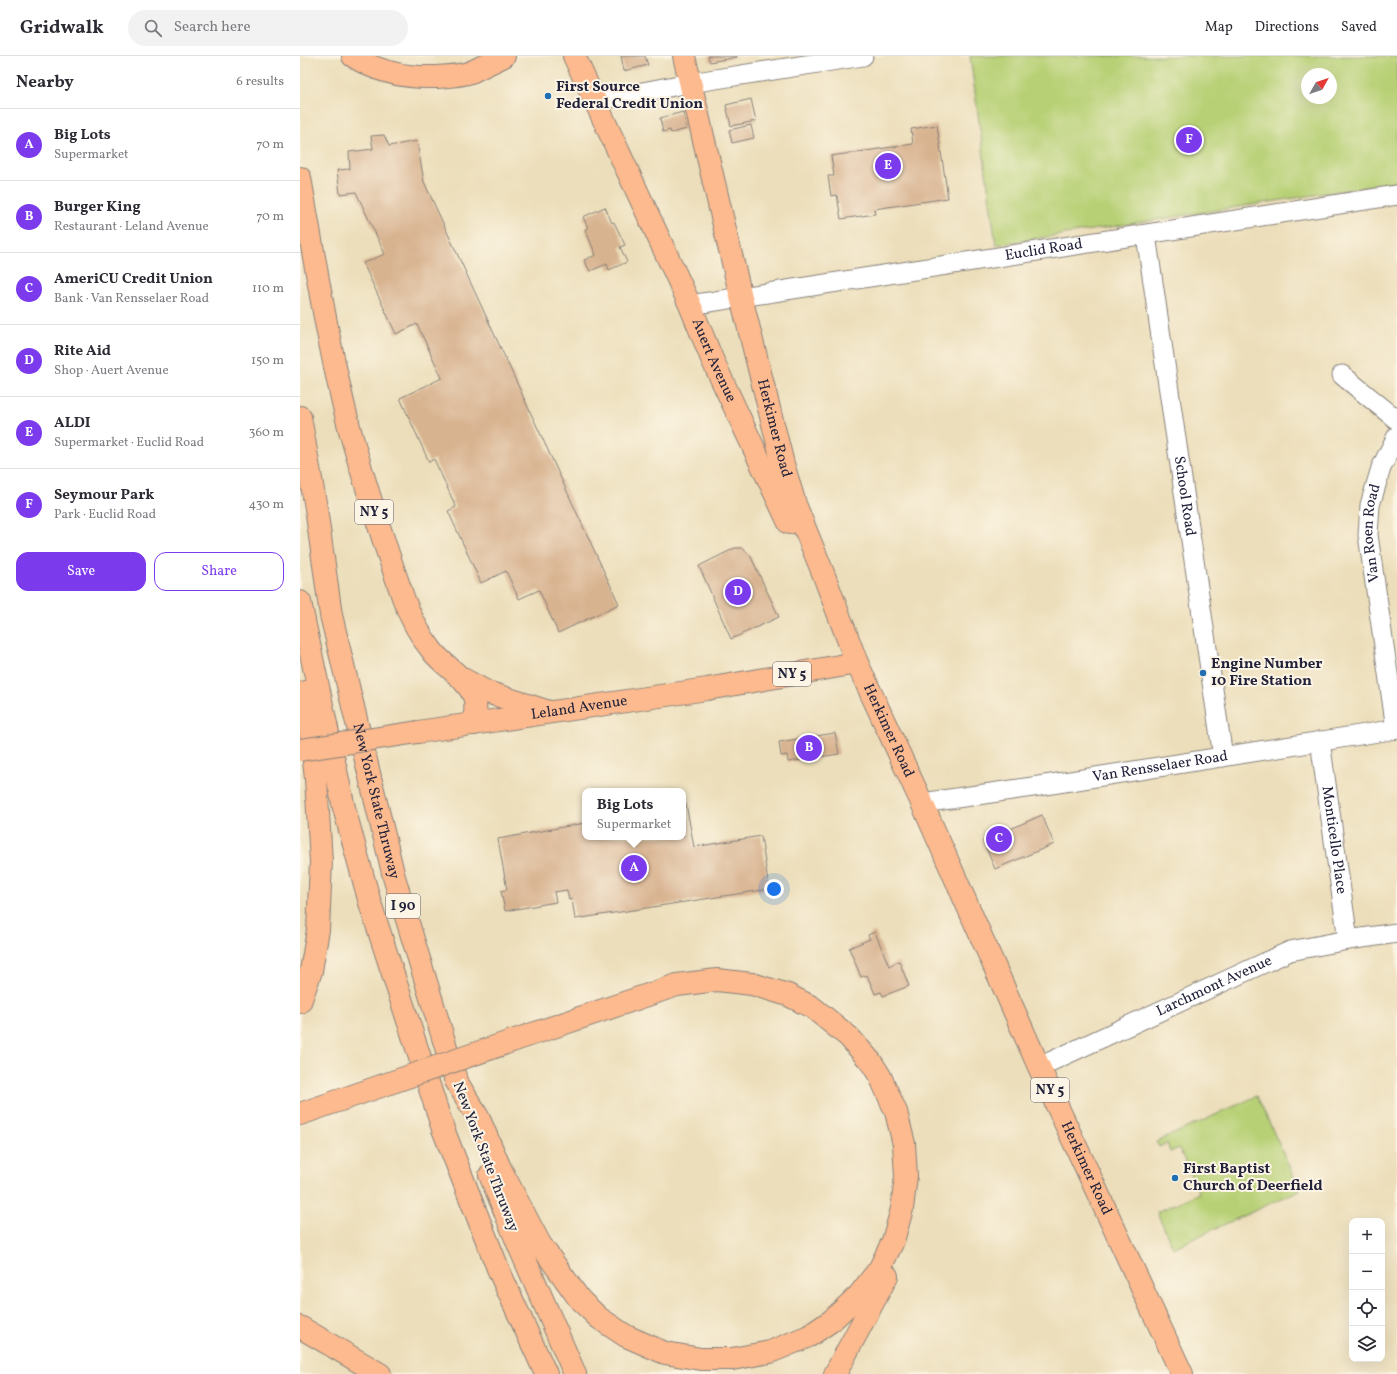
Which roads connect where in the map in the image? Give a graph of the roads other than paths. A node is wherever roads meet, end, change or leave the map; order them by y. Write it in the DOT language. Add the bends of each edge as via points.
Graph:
graph roads {
  1 [pos="353,56"];
  2 [pos="504,56"];
  3 [pos="574,56"];
  4 [pos="684,56"];
  5 [pos="862,56"];
  6 [pos="690,83"];
  7 [pos="594,101"];
  8 [pos="300,178"];
  9 [pos="1397,196"];
  10 [pos="1146,235"];
  11 [pos="741,297"];
  12 [pos="690,305"];
  13 [pos="1342,376"];
  14 [pos="300,417"];
  15 [pos="1397,420"];
  16 [pos="1397,436"];
  17 [pos="300,602"];
  18 [pos="300,640"];
  19 [pos="857,662"];
  20 [pos="460,677"];
  21 [pos="549,712"];
  22 [pos="474,724"];
  23 [pos="1397,729"];
  24 [pos="1320,741"];
  25 [pos="300,750"];
  26 [pos="1223,757"];
  27 [pos="922,803"];
  28 [pos="1397,933"];
  29 [pos="1348,940"];
  30 [pos="300,1002"];
  31 [pos="511,1037"];
  32 [pos="1039,1067"];
  33 [pos="456,1079"];
  34 [pos="380,1082"];
  35 [pos="300,1104"];
  36 [pos="300,1114"];
  37 [pos="300,1327"];
  38 [pos="380,1374"];
  39 [pos="546,1374"];
  40 [pos="575,1374"];
  41 [pos="835,1374"];
  42 [pos="1182,1374"];
  1 -- 2 [label="main road" via="386,72 418,78 470,72"];
  3 -- 7 [label="main road, Auert Avenue"];
  4 -- 6 [label="main road, Herkimer Road"];
  5 -- 6 [label="street"];
  6 -- 7 [label="street"];
  6 -- 11 [label="main road, Herkimer Road"];
  7 -- 12 [label="main road, Auert Avenue"];
  8 -- 20 [label="main road, NY 5" via="332,351 350,431 376,519 415,624 435,654"];
  9 -- 10 [label="street, Euclid Road"];
  10 -- 11 [label="street, Euclid Road"];
  10 -- 26 [label="street, School Road"];
  11 -- 12 [label="street, Euclid Road"];
  11 -- 19 [label="main road, Herkimer Road" via="795,504"];
  12 -- 19 [label="main road, Auert Avenue" via="765,473"];
  13 -- 15 [label="street"];
  14 -- 33 [label="main road, New York State Thruway / I 90" via="333,623 394,877"];
  16 -- 23 [label="street, Van Roen Road" via="1381,468 1370,505 1368,535"];
  17 -- 39 [label="main road, New York State Thruway / I 90" via="344,808 370,903 443,1129 499,1270"];
  18 -- 30 [label="main road" via="316,779 321,862 318,930 311,971"];
  19 -- 21 [label="main road, Leland Avenue / NY 5" via="707,690"];
  19 -- 27 [label="main road, Herkimer Road / NY 5"];
  20 -- 21 [label="main road, NY 5" via="487,692"];
  20 -- 22 [label="main road" via="475,700"];
  21 -- 22 [label="main road, Leland Avenue / NY 5"];
  22 -- 25 [label="main road, Leland Avenue / NY 5, bridge"];
  23 -- 24 [label="street, Van Rensselaer Road"];
  24 -- 26 [label="street, Van Rensselaer Road"];
  24 -- 29 [label="street, Monticello Place"];
  26 -- 27 [label="street, Van Rensselaer Road"];
  27 -- 32 [label="main road, Herkimer Road / NY 5"];
  28 -- 29 [label="street, Larchmont Avenue"];
  29 -- 32 [label="street, Larchmont Avenue" via="1290,951"];
  31 -- 33 [label="main road" via="677,985 717,980 752,984 788,995 812,1007 849,1037 871,1062 896,1112 904,1144 906,1176 902,1209 895,1235 880,1268 859,1295 831,1321 809,1336 770,1352 732,1359 701,1359 665,1353 626,1336 599,1318 580,1300 540,1244 501,1170 479,1119"];
  31 -- 34 [label="main road, bridge"];
  31 -- 41 [label="main road" via="672,976 705,972 748,973 782,983 808,994 832,1010 858,1034 882,1061 900,1091 914,1140 916,1179 913,1210 897,1258"];
  32 -- 42 [label="main road, Herkimer Road / NY 5"];
  33 -- 40 [label="main road, New York State Thruway / I 90" via="472,1130 513,1232"];
  34 -- 35 [label="main road"];
  34 -- 36 [label="main road"];
  37 -- 38 [label="main road"];
}
